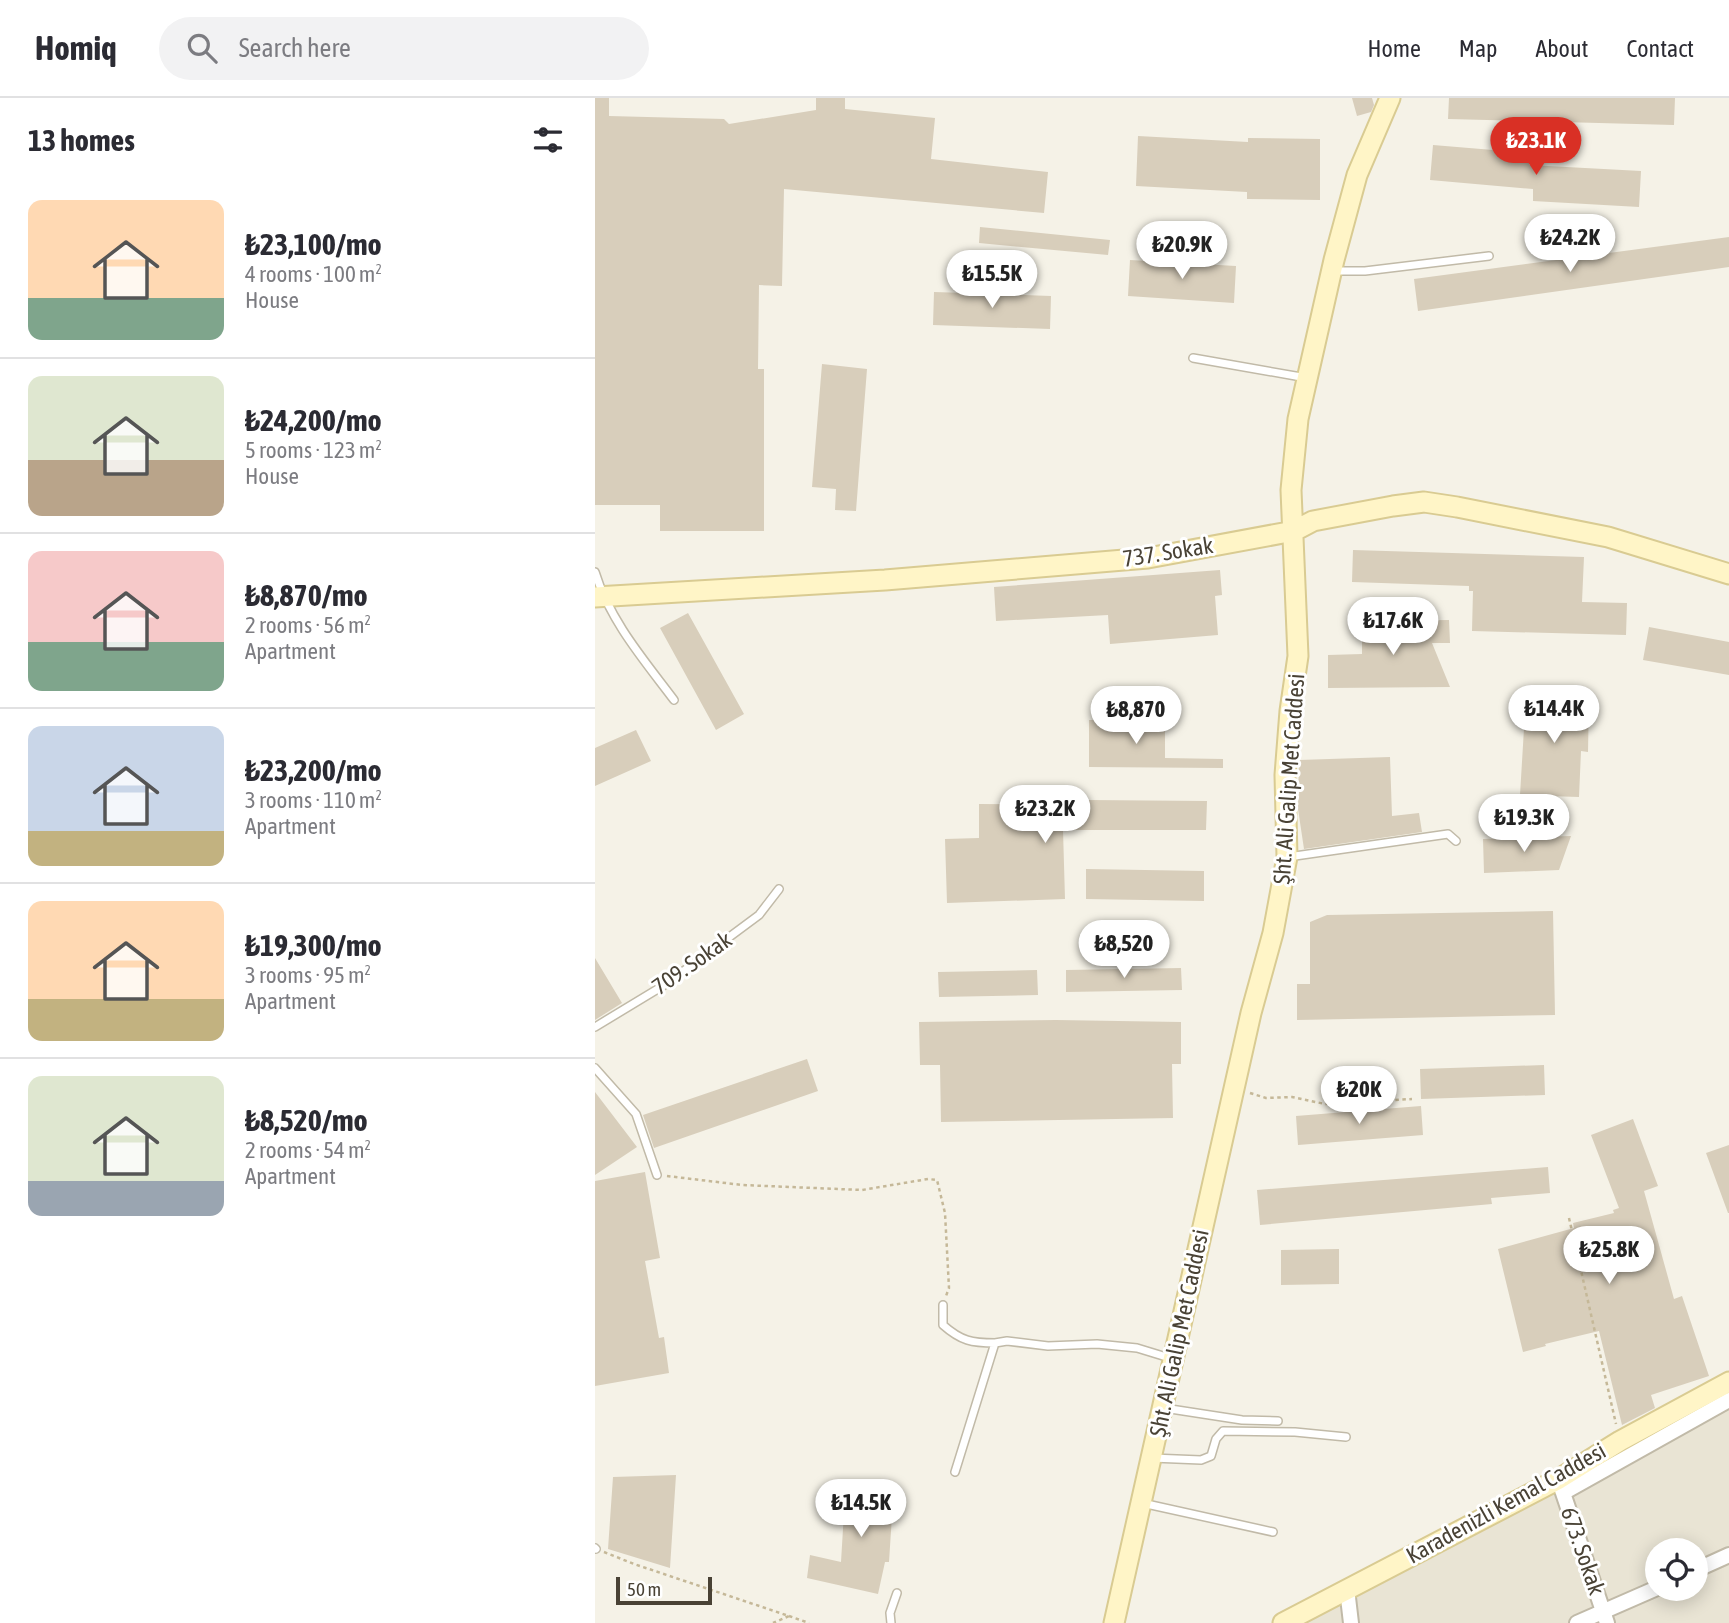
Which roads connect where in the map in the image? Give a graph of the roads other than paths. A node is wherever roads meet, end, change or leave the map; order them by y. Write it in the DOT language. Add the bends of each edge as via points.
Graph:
graph roads {
  1 [pos="1390,98"];
  2 [pos="1489,256"];
  3 [pos="1331,271"];
  4 [pos="1193,358"];
  5 [pos="1307,378"];
  6 [pos="1294,531"];
  7 [pos="595,572"];
  8 [pos="1729,574"];
  9 [pos="599,597"];
  10 [pos="674,700"];
  11 [pos="1456,841"];
  12 [pos="1287,857"];
  13 [pos="779,889"];
  14 [pos="595,1027"];
  15 [pos="595,1068"];
  16 [pos="657,1175"];
  17 [pos="943,1305"];
  18 [pos="995,1343"];
  19 [pos="1174,1360"];
  20 [pos="1729,1382"];
  21 [pos="1729,1400"];
  22 [pos="1163,1408"];
  23 [pos="1278,1421"];
  24 [pos="1346,1437"];
  25 [pos="1151,1458"];
  26 [pos="955,1472"];
  27 [pos="1561,1486"];
  28 [pos="1142,1503"];
  29 [pos="1273,1532"];
  30 [pos="1729,1555"];
  31 [pos="1708,1565"];
  32 [pos="1347,1588"];
  33 [pos="897,1593"];
  34 [pos="1645,1595"];
  35 [pos="1605,1618"];
  36 [pos="891,1623"];
  37 [pos="1114,1623"];
  38 [pos="1283,1623"];
  39 [pos="1352,1623"];
  40 [pos="1577,1623"];
  1 -- 3 [label="street, Şht. Ali Galip Met Caddesi" via="1357,175"];
  2 -- 3 [label="lane"];
  3 -- 5 [label="street, Şht. Ali Galip Met Caddesi"];
  4 -- 5 [label="lane"];
  5 -- 6 [label="street, Şht. Ali Galip Met Caddesi" via="1291,490"];
  6 -- 8 [label="street, 737. Sokak" via="1313,521 1424,502 1608,537"];
  6 -- 9 [label="street, 737. Sokak" via="1148,558"];
  6 -- 12 [label="street, Şht. Ali Galip Met Caddesi" via="1299,656 1285,775"];
  7 -- 9 [label="lane"];
  9 -- 10 [label="lane"];
  11 -- 12 [label="lane" via="1448,834"];
  12 -- 19 [label="street, Şht. Ali Galip Met Caddesi"];
  13 -- 14 [label="lane, 709. Sokak" via="759,915 666,984"];
  15 -- 16 [label="lane" via="636,1114"];
  17 -- 18 [label="lane" via="943,1325 954,1334 972,1343"];
  18 -- 19 [label="lane" via="1097,1344 1137,1348"];
  18 -- 26 [label="lane"];
  19 -- 22 [label="street, Şht. Ali Galip Met Caddesi"];
  20 -- 27 [label="street, Karadenizli Kemal Caddesi" via="1620,1441"];
  21 -- 27 [label="street"];
  22 -- 23 [label="lane"];
  22 -- 25 [label="street, Şht. Ali Galip Met Caddesi"];
  24 -- 25 [label="lane" via="1223,1431 1211,1456 1201,1460"];
  25 -- 28 [label="street, Şht. Ali Galip Met Caddesi"];
  27 -- 32 [label="street, Karadenizli Kemal Caddesi"];
  27 -- 35 [label="street, 673. Sokak"];
  28 -- 29 [label="lane"];
  28 -- 37 [label="street, Şht. Ali Galip Met Caddesi"];
  30 -- 31 [label="street"];
  32 -- 38 [label="street, Karadenizli Kemal Caddesi"];
  32 -- 39 [label="street"];
  33 -- 36 [label="lane"];
  34 -- 35 [label="street"];
  35 -- 40 [label="street"];
}
